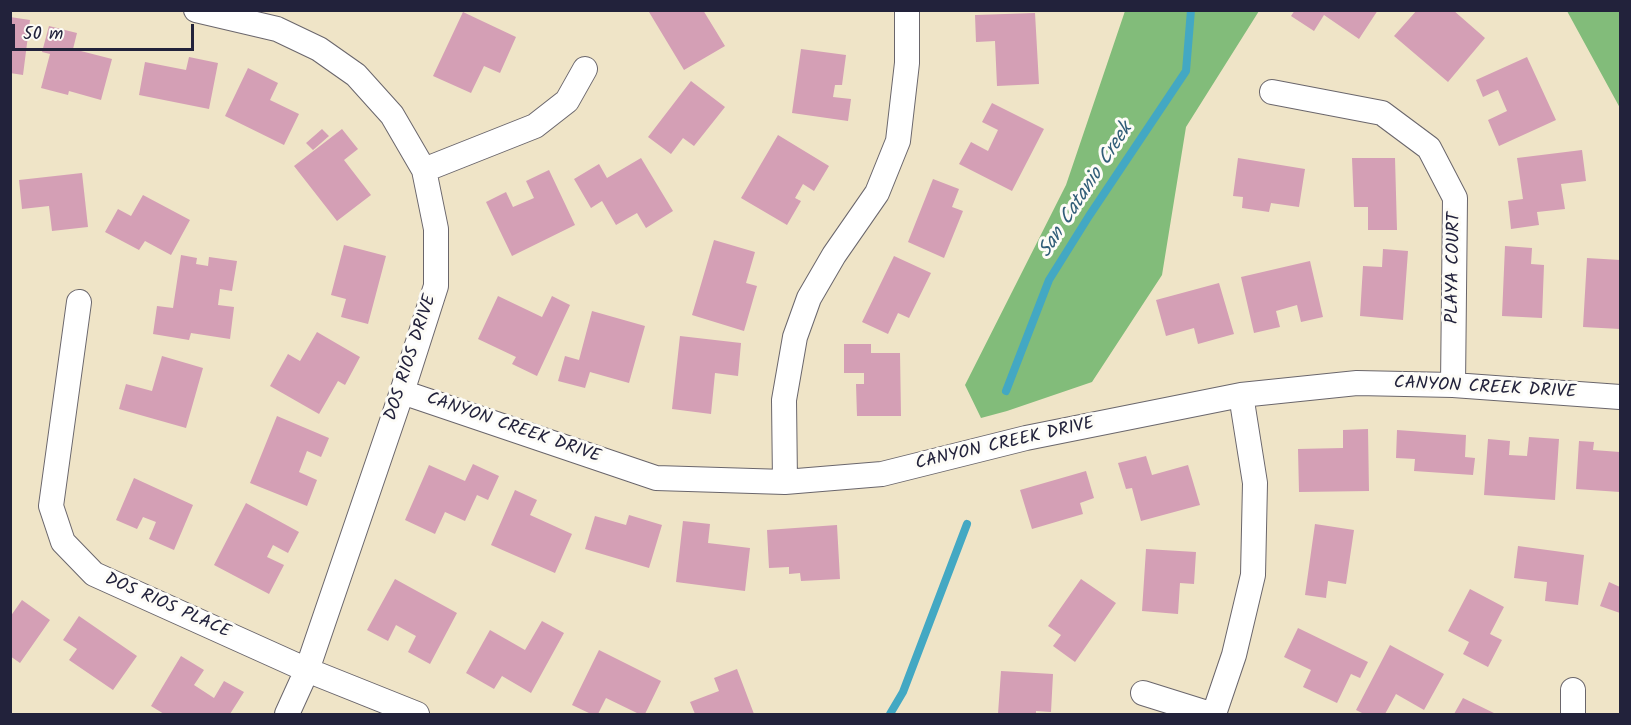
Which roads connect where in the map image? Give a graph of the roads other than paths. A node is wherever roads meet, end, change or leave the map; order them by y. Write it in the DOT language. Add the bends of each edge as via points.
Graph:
graph roads {
  1 [pos="196,10"];
  2 [pos="907,10"];
  3 [pos="279,20"];
  4 [pos="585,69"];
  5 [pos="1272,92"];
  6 [pos="424,170"];
  7 [pos="79,302"];
  8 [pos="1453,385"];
  9 [pos="402,392"];
  10 [pos="1241,395"];
  11 [pos="1620,397"];
  12 [pos="785,482"];
  13 [pos="307,670"];
  14 [pos="1573,690"];
  15 [pos="1143,693"];
  16 [pos="287,714"];
  17 [pos="417,714"];
  18 [pos="1212,714"];
  19 [pos="1573,714"];
  1 -- 3 [label="street, DOS RIOS DRIVE"];
  2 -- 12 [label="street" via="907,63 898,141 877,193 809,298 795,336 784,400"];
  3 -- 6 [label="street, DOS RIOS DRIVE" via="356,75 392,116"];
  4 -- 6 [label="street" via="567,101 535,126"];
  5 -- 8 [label="street, PLAYA COURT" via="1382,113 1430,148 1455,198"];
  6 -- 9 [label="street, DOS RIOS DRIVE" via="436,229 436,286"];
  7 -- 13 [label="street, DOS RIOS PLACE" via="51,506 63,543 94,574"];
  8 -- 10 [label="street, CANYON CREEK DRIVE" via="1356,383"];
  8 -- 11 [label="street, CANYON CREEK DRIVE"];
  9 -- 12 [label="street, CANYON CREEK DRIVE" via="656,478"];
  9 -- 13 [label="street, DOS RIOS DRIVE"];
  10 -- 12 [label="street, CANYON CREEK DRIVE" via="1026,438 882,474"];
  10 -- 18 [label="street" via="1255,483 1252,575 1234,655"];
  13 -- 16 [label="street, DOS RIOS DRIVE"];
  13 -- 17 [label="street, DOS RIOS PLACE"];
  14 -- 19 [label="street"];
  15 -- 18 [label="street"];
}
